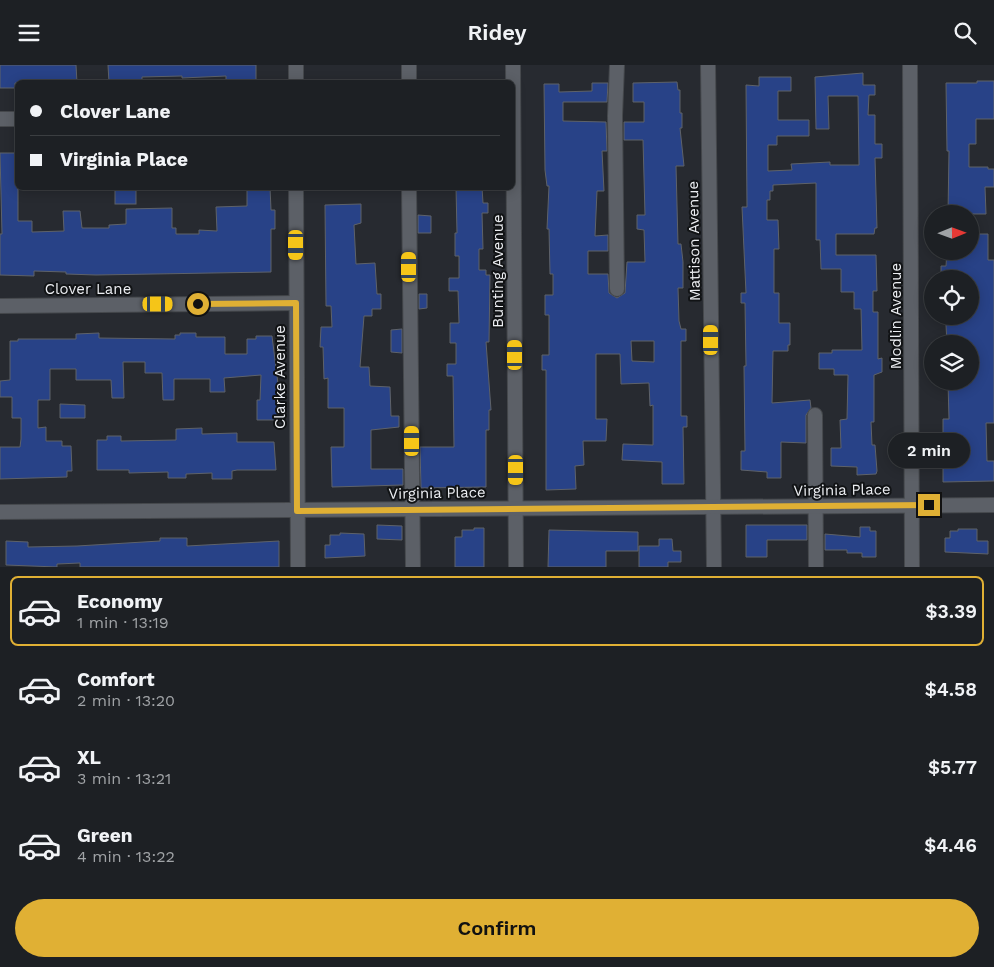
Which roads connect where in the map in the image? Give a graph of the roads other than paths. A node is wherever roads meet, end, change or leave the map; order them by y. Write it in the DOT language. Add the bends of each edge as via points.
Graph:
graph roads {
  1 [pos="296,65"];
  2 [pos="409,65"];
  3 [pos="513,65"];
  4 [pos="616,65"];
  5 [pos="708,65"];
  6 [pos="910,65"];
  7 [pos="296,80"];
  8 [pos="409,80"];
  9 [pos="513,80"];
  10 [pos="0,119"];
  11 [pos="15,119"];
  12 [pos="296,190"];
  13 [pos="409,190"];
  14 [pos="514,190"];
  15 [pos="617,289"];
  16 [pos="296,303"];
  17 [pos="0,306"];
  18 [pos="815,415"];
  19 [pos="912,505"];
  20 [pos="994,505"];
  21 [pos="815,506"];
  22 [pos="713,507"];
  23 [pos="412,509"];
  24 [pos="516,509"];
  25 [pos="297,511"];
  26 [pos="0,512"];
  27 [pos="298,567"];
  28 [pos="413,567"];
  29 [pos="516,567"];
  30 [pos="714,567"];
  31 [pos="816,567"];
  32 [pos="912,567"];
  1 -- 7 [label="street"];
  2 -- 8 [label="street"];
  3 -- 9 [label="street, Bunting Avenue"];
  4 -- 15 [label="street"];
  5 -- 22 [label="street, Mattison Avenue"];
  6 -- 19 [label="street, Modlin Avenue"];
  10 -- 11 [label="street"];
  12 -- 16 [label="street, Clarke Avenue"];
  13 -- 23 [label="street"];
  14 -- 24 [label="street, Bunting Avenue"];
  16 -- 17 [label="street, Clover Lane"];
  16 -- 25 [label="street, Clarke Avenue"];
  18 -- 21 [label="street"];
  19 -- 20 [label="street, Virginia Place"];
  19 -- 21 [label="street, Virginia Place"];
  19 -- 32 [label="street, Modlin Avenue"];
  21 -- 22 [label="street, Virginia Place"];
  21 -- 31 [label="street"];
  22 -- 24 [label="street, Virginia Place"];
  22 -- 30 [label="street, Mattison Avenue"];
  23 -- 24 [label="street, Virginia Place"];
  23 -- 25 [label="street, Virginia Place"];
  23 -- 28 [label="street"];
  24 -- 29 [label="street, Bunting Avenue"];
  25 -- 26 [label="street, Virginia Place"];
  25 -- 27 [label="street, Clarke Avenue"];
}
